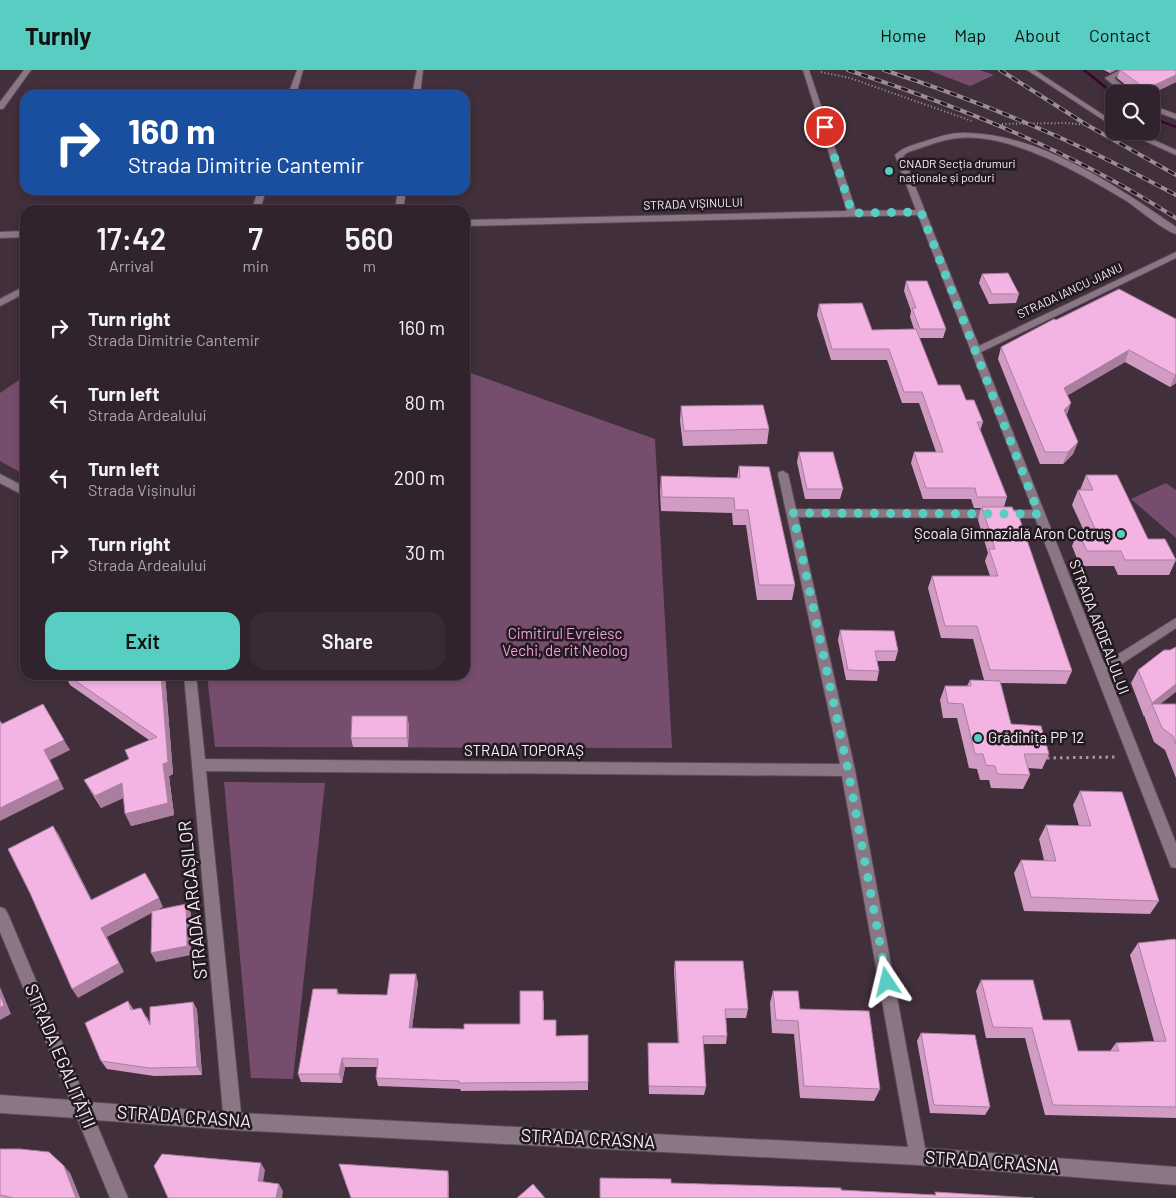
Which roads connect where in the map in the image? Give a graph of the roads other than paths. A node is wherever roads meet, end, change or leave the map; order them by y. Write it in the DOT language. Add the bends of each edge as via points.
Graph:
graph roads {
  1 [pos="28,70"];
  2 [pos="300,70"];
  3 [pos="420,70"];
  4 [pos="807,70"];
  5 [pos="1030,70"];
  6 [pos="1126,70"];
  7 [pos="1118,85"];
  8 [pos="294,90"];
  9 [pos="417,90"];
  10 [pos="0,107"];
  11 [pos="1160,111"];
  12 [pos="1176,117"];
  13 [pos="1105,119"];
  14 [pos="1147,140"];
  15 [pos="1176,153"];
  16 [pos="921,212"];
  17 [pos="852,213"];
  18 [pos="470,223"];
  19 [pos="1176,231"];
  20 [pos="20,234"];
  21 [pos="0,235"];
  22 [pos="1176,255"];
  23 [pos="20,292"];
  24 [pos="0,303"];
  25 [pos="975,351"];
  26 [pos="783,474"];
  27 [pos="0,478"];
  28 [pos="20,489"];
  29 [pos="793,513"];
  30 [pos="1039,514"];
  31 [pos="1176,622"];
  32 [pos="1100,672"];
  33 [pos="191,680"];
  34 [pos="199,764"];
  35 [pos="848,770"];
  36 [pos="1176,862"];
  37 [pos="0,914"];
  38 [pos="0,1104"];
  39 [pos="84,1111"];
  40 [pos="233,1121"];
  41 [pos="918,1156"];
  42 [pos="1176,1176"];
  43 [pos="119,1198"];
  1 -- 10 [label="street"];
  2 -- 8 [label="street"];
  3 -- 9 [label="street"];
  4 -- 17 [label="street"];
  5 -- 13 [label="street"];
  6 -- 7 [label="street" via="1109,78"];
  11 -- 12 [label="street"];
  14 -- 15 [label="street"];
  16 -- 17 [label="street, STRADA VIȘINULUI"];
  16 -- 19 [label="street, STRADA ARDEALULUI" via="899,153 960,135 976,135 1014,144 1060,162 1126,198"];
  16 -- 25 [label="street, STRADA ARDEALULUI"];
  17 -- 18 [label="street, STRADA VIȘINULUI"];
  20 -- 21 [label="street"];
  22 -- 25 [label="street, STRADA IANCU JIANU"];
  23 -- 24 [label="street"];
  25 -- 30 [label="street, STRADA ARDEALULUI"];
  26 -- 29 [label="street"];
  27 -- 28 [label="street"];
  29 -- 30 [label="street"];
  29 -- 35 [label="street"];
  30 -- 32 [label="street, STRADA ARDEALULUI"];
  31 -- 32 [label="street"];
  32 -- 36 [label="street, STRADA ARDEALULUI"];
  33 -- 34 [label="street, STRADA ARCAȘILOR"];
  34 -- 35 [label="street, STRADA TOPORAȘ"];
  34 -- 40 [label="street, STRADA ARCAȘILOR"];
  35 -- 41 [label="street"];
  37 -- 39 [label="street, STRADA EGALITĂȚII"];
  38 -- 39 [label="street, STRADA CRASNA"];
  39 -- 40 [label="street, STRADA CRASNA"];
  39 -- 43 [label="street, STRADA EGALITĂȚII"];
  40 -- 41 [label="street, STRADA CRASNA"];
  41 -- 42 [label="street, STRADA CRASNA"];
}
